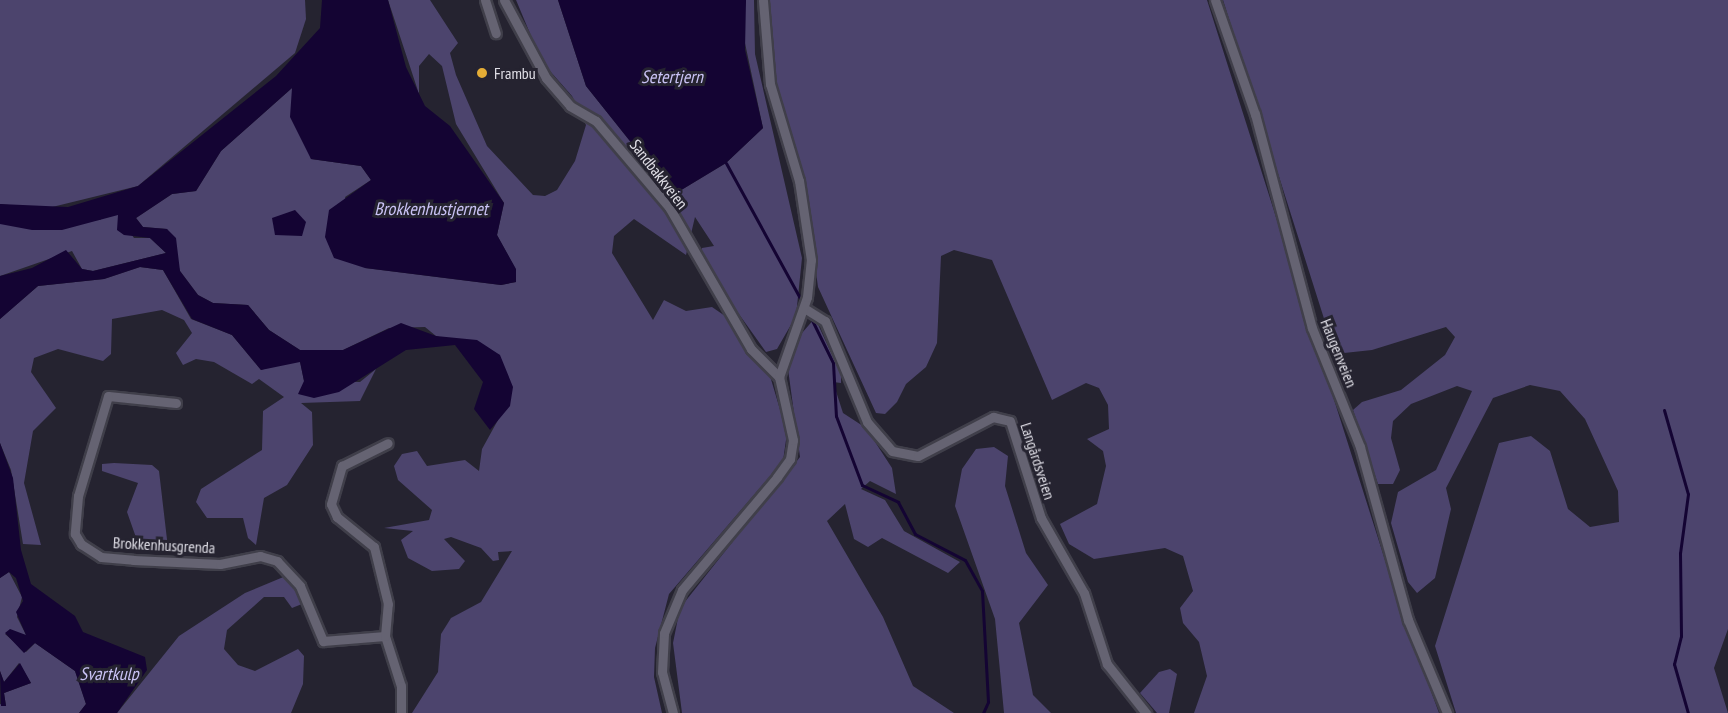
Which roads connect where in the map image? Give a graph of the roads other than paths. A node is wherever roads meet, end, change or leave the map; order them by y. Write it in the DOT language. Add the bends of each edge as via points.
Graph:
graph roads {
  1 [pos="485,0"];
  2 [pos="504,0"];
  3 [pos="763,0"];
  4 [pos="1215,0"];
  5 [pos="496,33"];
  6 [pos="804,308"];
  7 [pos="779,377"];
  8 [pos="176,403"];
  9 [pos="388,443"];
  10 [pos="385,636"];
  11 [pos="401,713"];
  12 [pos="673,713"];
  13 [pos="1146,713"];
  14 [pos="1446,713"];
  1 -- 5 [label="street"];
  2 -- 7 [label="street, Sandbakkveien" via="546,78 570,106 596,121 669,207 751,349"];
  3 -- 6 [label="street" via="770,84 799,181 811,260"];
  4 -- 14 [label="street, Haugenveien" via="1255,114 1312,328 1360,447 1408,620"];
  6 -- 7 [label="street"];
  6 -- 13 [label="street, Langårdsveien" via="825,321 867,422 892,451 918,456 993,417 1010,421 1041,518 1084,593 1107,664"];
  7 -- 12 [label="street" via="791,429 790,459 682,590 664,633 662,672"];
  8 -- 10 [label="street, Brokkenhusgrenda" via="108,396 78,496 75,534 81,544 101,557 186,565 269,557 300,586 323,641"];
  9 -- 10 [label="street" via="342,466 331,504 344,524 374,547 388,604"];
  10 -- 11 [label="street" via="401,686"];
}
